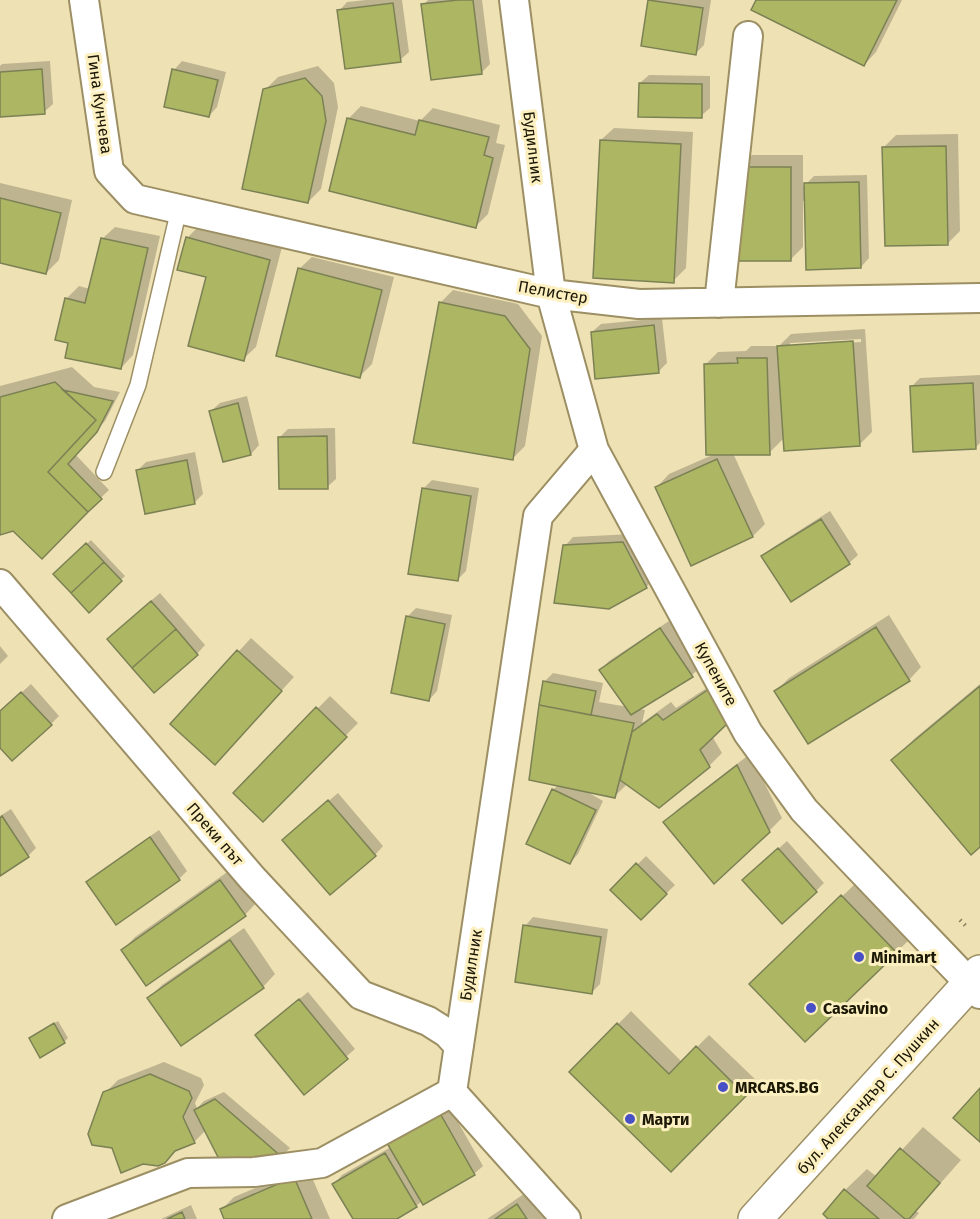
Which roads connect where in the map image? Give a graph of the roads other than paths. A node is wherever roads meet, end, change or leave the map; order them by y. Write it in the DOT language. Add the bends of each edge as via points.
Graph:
graph roads {
  1 [pos="84,0"];
  2 [pos="514,0"];
  3 [pos="748,36"];
  4 [pos="135,199"];
  5 [pos="179,209"];
  6 [pos="551,294"];
  7 [pos="980,298"];
  8 [pos="718,303"];
  9 [pos="594,450"];
  10 [pos="104,472"];
  11 [pos="0,584"];
  12 [pos="976,983"];
  13 [pos="459,1046"];
  14 [pos="452,1092"];
  15 [pos="66,1219"];
  16 [pos="566,1219"];
  17 [pos="756,1219"];
  1 -- 4 [label="street, Гина Кунчева" via="109,171"];
  2 -- 6 [label="street, Будилник"];
  3 -- 8 [label="street"];
  4 -- 5 [label="street, Пелистер"];
  5 -- 6 [label="street, Пелистер"];
  5 -- 10 [label="lane" via="138,384"];
  6 -- 8 [label="street, Пелистер" via="639,304"];
  6 -- 9 [label="street, Купените"];
  7 -- 8 [label="street, Пелистер"];
  9 -- 12 [label="street, Купените" via="748,733 804,810"];
  9 -- 13 [label="street, Будилник" via="538,516"];
  11 -- 13 [label="street, Преки път" via="252,878 361,995 428,1021"];
  12 -- 17 [label="main road, бул. Александър С. Пушкин"];
  13 -- 14 [label="street, Будилник"];
  14 -- 15 [label="street" via="322,1163 254,1172 188,1173"];
  14 -- 16 [label="street"];
}
